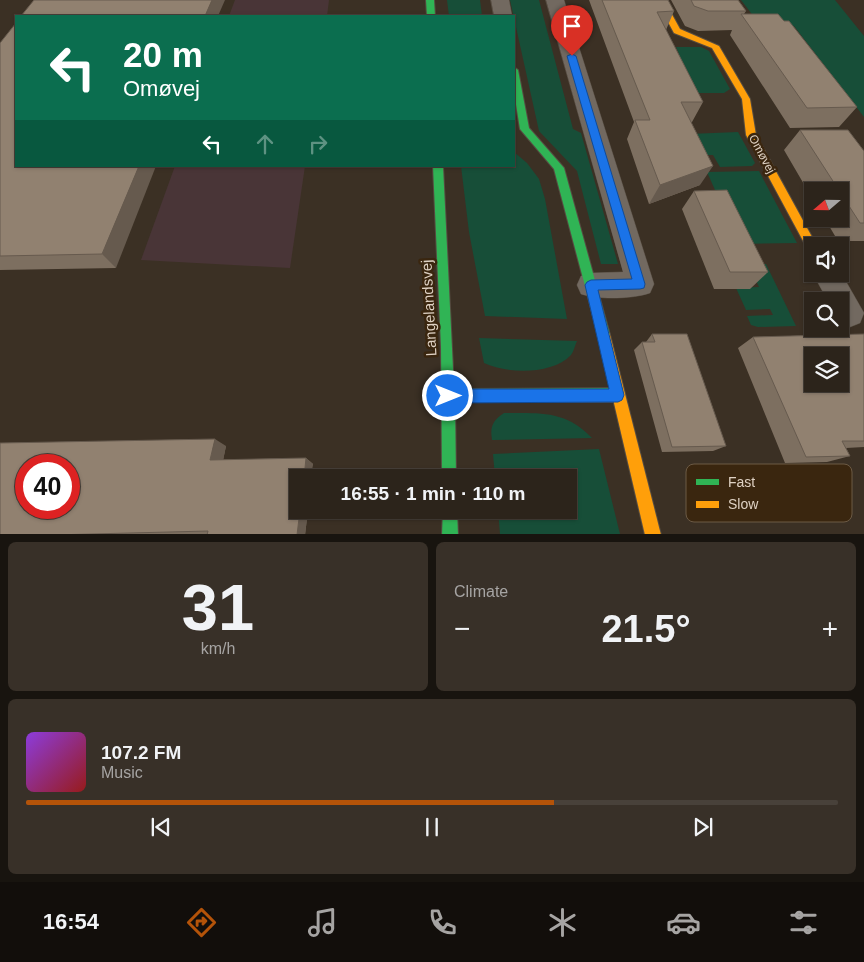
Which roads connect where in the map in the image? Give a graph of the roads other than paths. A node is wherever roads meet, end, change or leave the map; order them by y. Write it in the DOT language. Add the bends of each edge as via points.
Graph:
graph roads {
  1 [pos="430,0"];
  2 [pos="500,0"];
  3 [pos="555,0"];
  4 [pos="660,0"];
  5 [pos="431,15"];
  6 [pos="503,15"];
  7 [pos="515,75"];
  8 [pos="438,167"];
  9 [pos="807,237"];
  10 [pos="832,282"];
  11 [pos="591,285"];
  12 [pos="850,314"];
  13 [pos="618,395"];
  14 [pos="448,396"];
  15 [pos="449,469"];
  16 [pos="450,519"];
  17 [pos="450,534"];
  18 [pos="653,534"];
  1 -- 5 [label="street"];
  2 -- 6 [label="street"];
  3 -- 11 [label="street" via="640,284"];
  4 -- 9 [label="street, Omøvej" via="677,31 715,46 746,99 751,135"];
  7 -- 11 [label="street" via="525,129 559,168"];
  8 -- 14 [label="street, Langelandsvej"];
  10 -- 12 [label="street"];
  11 -- 13 [label="street"];
  13 -- 14 [label="street"];
  13 -- 18 [label="street"];
  14 -- 15 [label="street, Langelandsvej"];
  16 -- 17 [label="street"];
}
